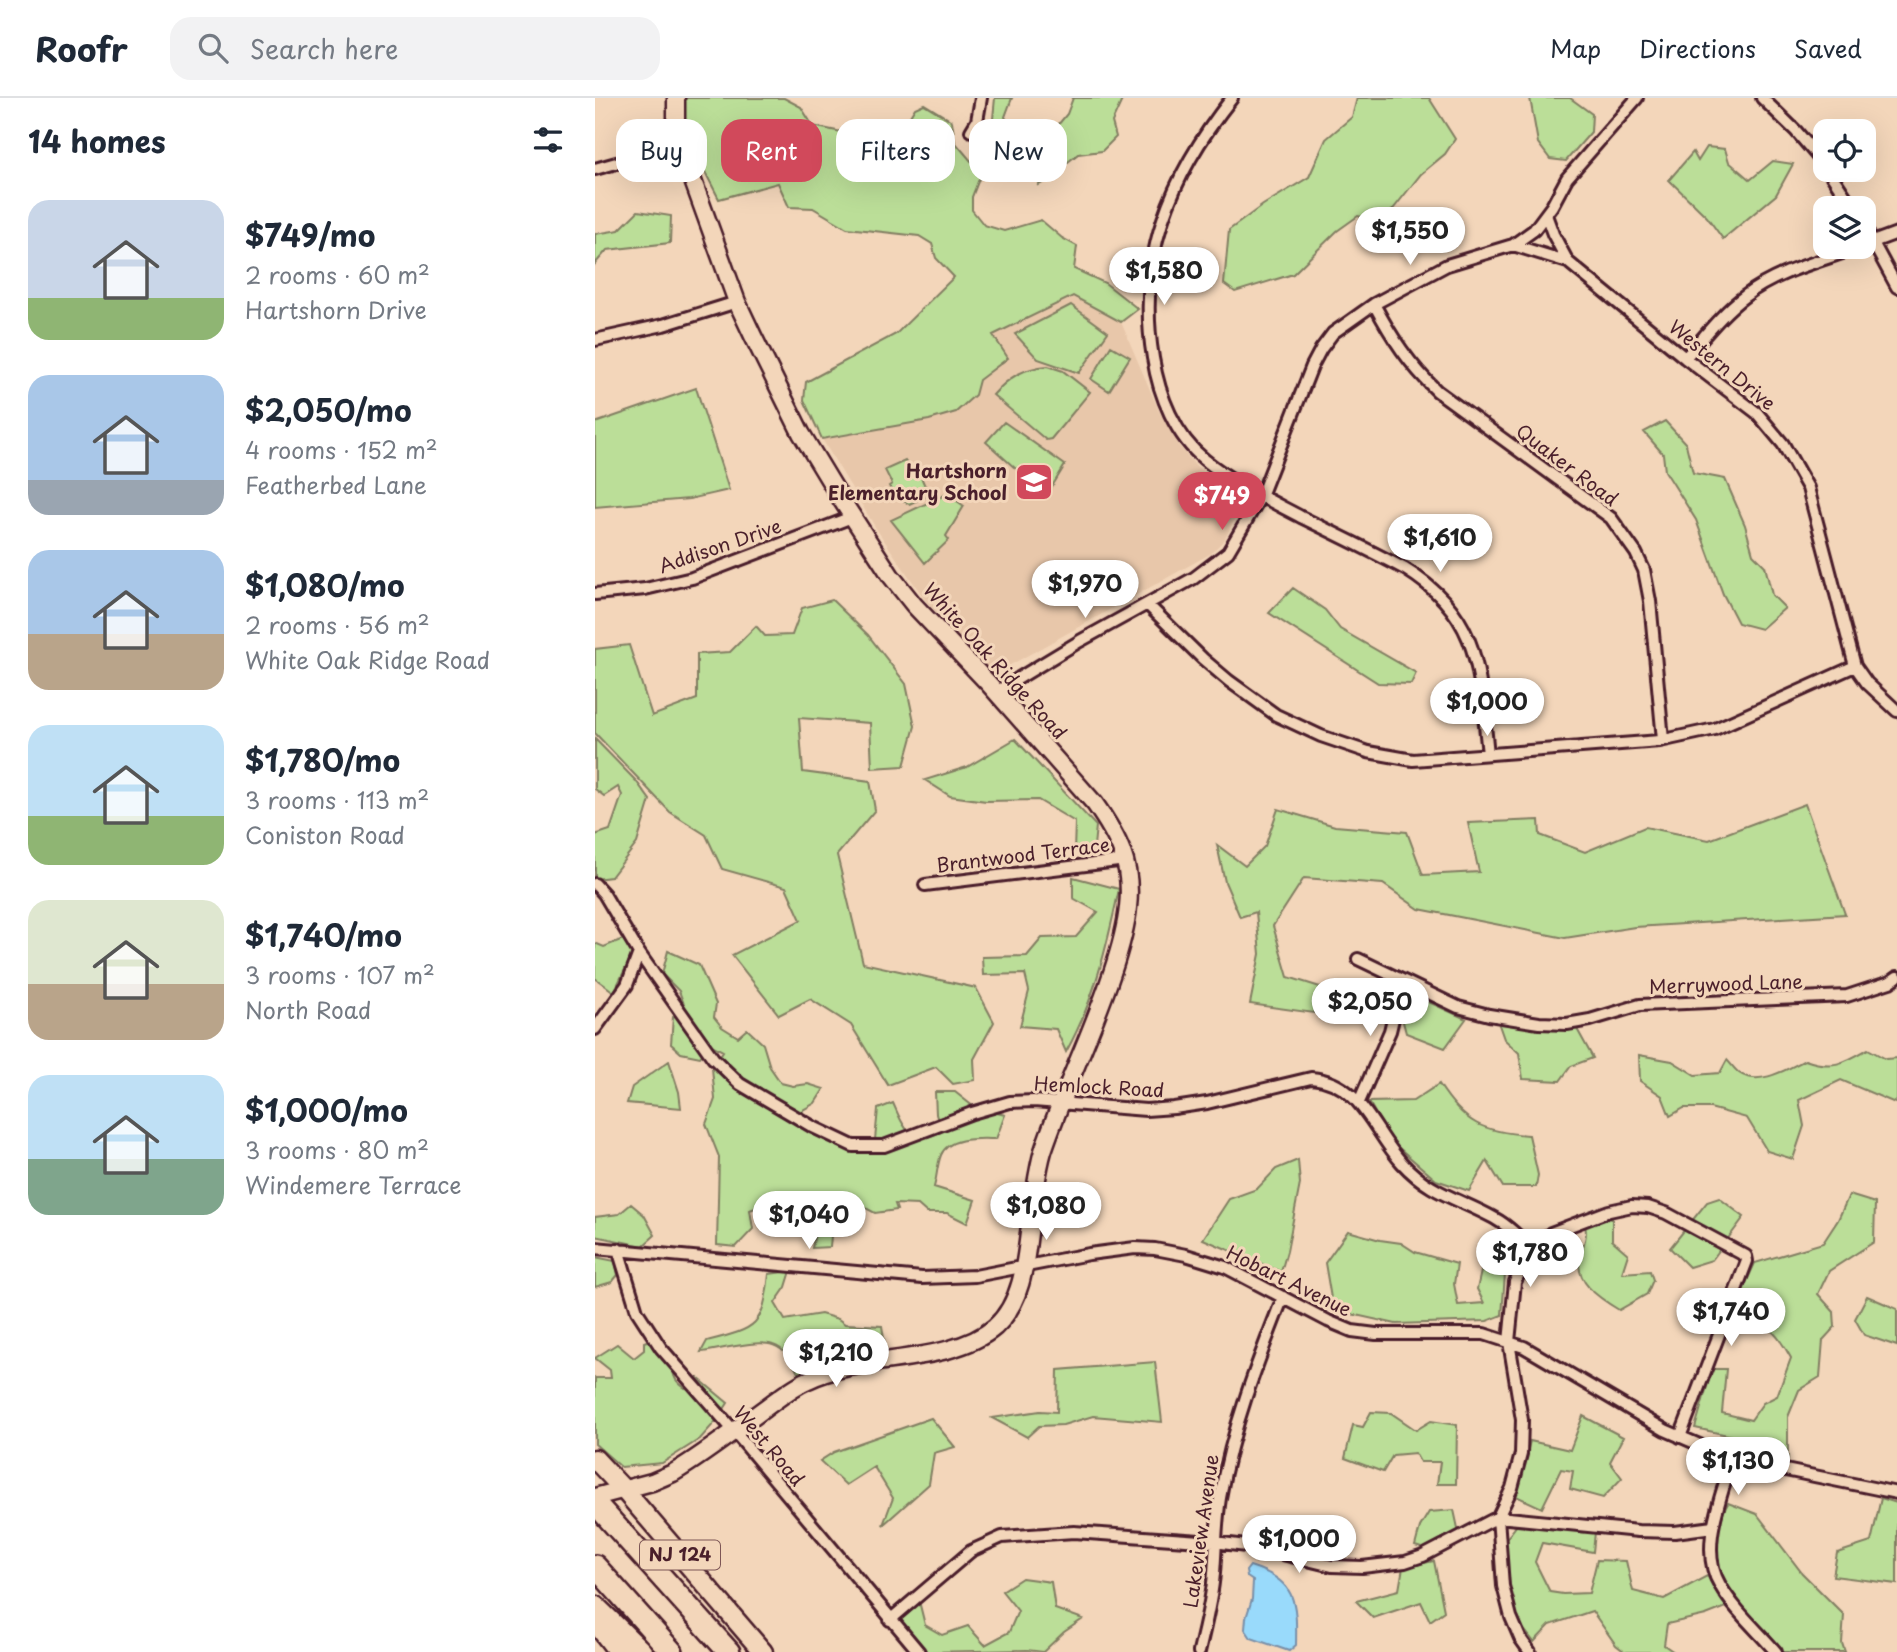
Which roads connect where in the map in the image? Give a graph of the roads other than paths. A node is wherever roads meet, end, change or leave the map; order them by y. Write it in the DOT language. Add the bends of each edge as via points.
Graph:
graph roads {
  1 [pos="677,98"];
  2 [pos="981,98"];
  3 [pos="1232,98"];
  4 [pos="1637,98"];
  5 [pos="1762,98"];
  6 [pos="676,119"];
  7 [pos="978,119"];
  8 [pos="1813,152"];
  9 [pos="616,163"];
  10 [pos="595,169"];
  11 [pos="693,182"];
  12 [pos="1546,215"];
  13 [pos="1897,233"];
  14 [pos="1876,240"];
  15 [pos="1513,245"];
  16 [pos="1876,258"];
  17 [pos="1826,259"];
  18 [pos="1568,262"];
  19 [pos="1897,287"];
  20 [pos="737,302"];
  21 [pos="1374,304"];
  22 [pos="595,340"];
  23 [pos="1685,358"];
  24 [pos="1261,496"];
  25 [pos="852,517"];
  26 [pos="595,594"];
  27 [pos="1148,604"];
  28 [pos="1855,666"];
  29 [pos="996,692"];
  30 [pos="1897,712"];
  31 [pos="1663,740"];
  32 [pos="1488,754"];
  33 [pos="1126,860"];
  34 [pos="595,884"];
  35 [pos="925,885"];
  36 [pos="639,953"];
  37 [pos="1358,959"];
  38 [pos="1897,977"];
  39 [pos="1402,982"];
  40 [pos="595,1029"];
  41 [pos="1359,1102"];
  42 [pos="1060,1105"];
  43 [pos="595,1248"];
  44 [pos="618,1249"];
  45 [pos="1531,1250"];
  46 [pos="1024,1268"];
  47 [pos="1283,1297"];
  48 [pos="1509,1342"];
  49 [pos="734,1431"];
  50 [pos="1680,1437"];
  51 [pos="595,1459"];
  52 [pos="1732,1459"];
  53 [pos="1897,1493"];
  54 [pos="605,1496"];
  55 [pos="1497,1517"];
  56 [pos="1713,1527"];
  57 [pos="1215,1542"];
  58 [pos="595,1566"];
  59 [pos="595,1608"];
  60 [pos="890,1620"];
  61 [pos="595,1622"];
  62 [pos="618,1652"];
  63 [pos="641,1652"];
  64 [pos="672,1652"];
  65 [pos="729,1652"];
  66 [pos="763,1652"];
  67 [pos="919,1652"];
  68 [pos="1199,1652"];
  69 [pos="1531,1652"];
  70 [pos="1776,1652"];
  1 -- 6 [label="street, White Oak Ridge Road"];
  2 -- 7 [label="street"];
  3 -- 24 [label="street" via="1192,155 1167,208 1150,266 1149,322 1161,394 1179,430 1204,460"];
  4 -- 12 [label="street" via="1567,178"];
  5 -- 8 [label="street"];
  9 -- 10 [label="street"];
  11 -- 20 [label="street, White Oak Ridge Road"];
  12 -- 15 [label="street"];
  12 -- 18 [label="street, Western Drive"];
  13 -- 14 [label="street"];
  15 -- 18 [label="street, Western Drive"];
  15 -- 21 [label="street" via="1447,265"];
  16 -- 19 [label="street"];
  17 -- 23 [label="street" via="1746,295"];
  18 -- 23 [label="street, Western Drive"];
  20 -- 22 [label="street"];
  20 -- 25 [label="street, White Oak Ridge Road" via="779,393"];
  21 -- 24 [label="street" via="1333,333 1321,349"];
  21 -- 31 [label="street, Quaker Road" via="1396,345 1437,391 1611,518 1623,533 1644,570 1650,601"];
  23 -- 28 [label="street, Western Drive" via="1757,413 1783,444 1808,488"];
  24 -- 27 [label="street" via="1222,557"];
  24 -- 32 [label="street" via="1405,569 1447,602 1471,641 1477,663"];
  25 -- 26 [label="street, Addison Drive" via="692,578"];
  25 -- 29 [label="street, White Oak Ridge Road" via="914,605"];
  27 -- 29 [label="street"];
  27 -- 32 [label="street" via="1229,681 1276,715 1321,736 1368,752 1413,760"];
  28 -- 30 [label="street, Western Drive"];
  28 -- 31 [label="street" via="1716,729"];
  29 -- 33 [label="street, White Oak Ridge Road" via="1095,804 1119,840"];
  31 -- 32 [label="street"];
  33 -- 35 [label="street, Brantwood Terrace"];
  33 -- 42 [label="street, White Oak Ridge Road" via="1129,891 1121,944 1100,1010"];
  34 -- 36 [label="street, Hemlock Road"];
  36 -- 40 [label="street" via="627,985"];
  36 -- 42 [label="street, Hemlock Road" via="713,1058 740,1084 853,1146 884,1146 1010,1102"];
  37 -- 39 [label="street, Merrywood Lane"];
  38 -- 39 [label="street, Merrywood Lane" via="1847,996 1640,1005 1567,1024 1489,1015 1458,1007"];
  39 -- 41 [label="street" via="1390,1031"];
  41 -- 42 [label="street, Hemlock Road" via="1337,1083 1311,1078 1174,1108"];
  41 -- 45 [label="street, Hemlock Road" via="1420,1181 1497,1219"];
  42 -- 46 [label="street, White Oak Ridge Road" via="1039,1168"];
  43 -- 44 [label="street, Hobart Avenue"];
  44 -- 46 [label="street, Hobart Avenue" via="922,1278"];
  44 -- 49 [label="street, West Road" via="637,1311 648,1329"];
  45 -- 48 [label="street" via="1515,1282"];
  45 -- 50 [label="street" via="1551,1233 1632,1206 1666,1213 1746,1256"];
  46 -- 47 [label="street, Hobart Avenue" via="1115,1250 1155,1249 1225,1267"];
  46 -- 49 [label="street, White Oak Ridge Road" via="1011,1307 982,1335 944,1349 857,1365 807,1380"];
  47 -- 48 [label="street, Hobart Avenue" via="1352,1331 1483,1334"];
  47 -- 57 [label="street, Lakeview Avenue" via="1252,1375 1233,1440"];
  48 -- 50 [label="street, Hobart Avenue"];
  48 -- 55 [label="street" via="1522,1437 1512,1488"];
  49 -- 54 [label="street, White Oak Ridge Road" via="673,1473"];
  49 -- 60 [label="street, West Road"];
  50 -- 52 [label="street, Hobart Avenue"];
  51 -- 54 [label="main road, NJ 124"];
  52 -- 53 [label="street, Hobart Avenue"];
  52 -- 56 [label="street"];
  54 -- 65 [label="highway"];
  54 -- 66 [label="main road, NJ 124"];
  55 -- 56 [label="street" via="1638,1531"];
  55 -- 57 [label="street" via="1423,1556 1385,1565 1332,1566"];
  55 -- 69 [label="street" via="1503,1586 1511,1617"];
  56 -- 70 [label="street" via="1713,1569 1719,1584"];
  57 -- 60 [label="street" via="1074,1532 1002,1537 971,1550"];
  57 -- 68 [label="street, Lakeview Avenue" via="1211,1599"];
  58 -- 64 [label="highway"];
  59 -- 63 [label="highway"];
  60 -- 67 [label="street, West Road"];
  61 -- 62 [label="main road"];
}
